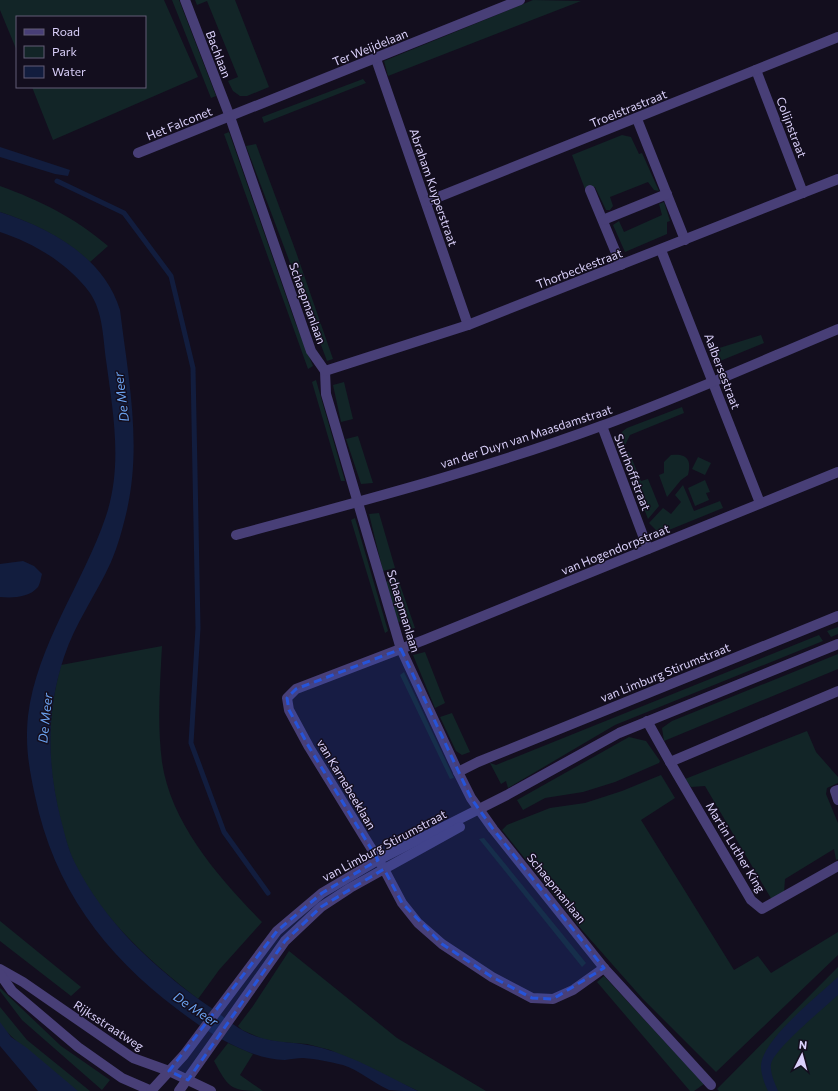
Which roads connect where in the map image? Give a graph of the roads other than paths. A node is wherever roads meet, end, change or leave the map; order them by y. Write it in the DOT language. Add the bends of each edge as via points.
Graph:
graph roads {
  1 [pos="184,0"];
  2 [pos="520,0"];
  3 [pos="838,37"];
  4 [pos="376,58"];
  5 [pos="756,70"];
  6 [pos="230,117"];
  7 [pos="636,119"];
  8 [pos="138,154"];
  9 [pos="838,179"];
  10 [pos="590,190"];
  11 [pos="803,193"];
  12 [pos="667,194"];
  13 [pos="426,202"];
  14 [pos="603,220"];
  15 [pos="685,240"];
  16 [pos="661,250"];
  17 [pos="621,265"];
  18 [pos="468,325"];
  19 [pos="838,329"];
  20 [pos="325,371"];
  21 [pos="712,381"];
  22 [pos="602,426"];
  23 [pos="838,472"];
  24 [pos="358,502"];
  25 [pos="760,503"];
  26 [pos="236,535"];
  27 [pos="648,549"];
  28 [pos="838,616"];
  29 [pos="838,644"];
  30 [pos="401,649"];
  31 [pos="838,691"];
  32 [pos="647,721"];
  33 [pos="670,762"];
  34 [pos="458,772"];
  35 [pos="838,790"];
  36 [pos="838,800"];
  37 [pos="479,810"];
  38 [pos="378,860"];
  39 [pos="838,866"];
  40 [pos="384,870"];
  41 [pos="604,968"];
  42 [pos="0,969"];
  43 [pos="0,974"];
  44 [pos="169,1071"];
  45 [pos="188,1080"];
  46 [pos="711,1084"];
  47 [pos="151,1091"];
  48 [pos="179,1091"];
  49 [pos="211,1091"];
  1 -- 6 [label="street, Bachlaan"];
  2 -- 4 [label="street, Ter Weijdelaan"];
  3 -- 5 [label="street, Troelstrastraat"];
  4 -- 6 [label="street, Ter Weijdelaan"];
  4 -- 13 [label="street, Abraham Kuyperstraat"];
  5 -- 7 [label="street, Troelstrastraat"];
  5 -- 11 [label="street, Colijnstraat"];
  6 -- 8 [label="street, Het Falconet"];
  6 -- 20 [label="street, Schaepmanlaan" via="311,351"];
  7 -- 12 [label="street"];
  7 -- 13 [label="street, Troelstrastraat"];
  9 -- 11 [label="street, Thorbeckestraat"];
  10 -- 14 [label="street"];
  11 -- 15 [label="street, Thorbeckestraat"];
  12 -- 14 [label="street"];
  12 -- 15 [label="street"];
  13 -- 18 [label="street, Abraham Kuyperstraat"];
  14 -- 17 [label="street"];
  15 -- 16 [label="street, Thorbeckestraat"];
  16 -- 17 [label="street, Thorbeckestraat"];
  16 -- 21 [label="street, Aalbersestraat"];
  17 -- 18 [label="street, Thorbeckestraat"];
  18 -- 20 [label="street, Thorbeckestraat"];
  19 -- 21 [label="street, van der Duyn van Maasdamstraat"];
  20 -- 24 [label="street, Schaepmanlaan" via="326,394"];
  21 -- 22 [label="street, van der Duyn van Maasdamstraat"];
  21 -- 25 [label="street, Aalbersestraat"];
  22 -- 24 [label="street, van der Duyn van Maasdamstraat" via="536,449"];
  22 -- 27 [label="street, Suurhoffstraat"];
  23 -- 25 [label="street, van Hogendorpstraat"];
  24 -- 26 [label="street, van der Duyn van Maasdamstraat"];
  24 -- 30 [label="street, Schaepmanlaan"];
  25 -- 27 [label="street, van Hogendorpstraat"];
  27 -- 30 [label="street, van Hogendorpstraat"];
  28 -- 34 [label="street, van Limburg Stirumstraat"];
  29 -- 32 [label="street, van Limburg Stirumstraat"];
  30 -- 34 [label="street, Schaepmanlaan"];
  30 -- 38 [label="street, van Karnebeeklaan" via="296,689 287,698 289,710 309,747"];
  31 -- 33 [label="street"];
  32 -- 33 [label="street, Martin Luther King"];
  32 -- 37 [label="street, van Limburg Stirumstraat" via="619,732"];
  33 -- 39 [label="street, Martin Luther King" via="751,900 762,910"];
  34 -- 37 [label="street, Schaepmanlaan"];
  35 -- 36 [label="street" via="835,791"];
  37 -- 38 [label="street, van Limburg Stirumstraat"];
  37 -- 40 [label="street, van Limburg Stirumstraat" via="462,825"];
  37 -- 41 [label="street, Schaepmanlaan"];
  38 -- 40 [label="street, van Karnebeeklaan"];
  38 -- 44 [label="street, van Limburg Stirumstraat" via="322,893 277,931 201,1033"];
  40 -- 41 [label="street, van Karnebeeklaan" via="402,903 418,923 442,944 492,977 532,998 553,999 573,990"];
  40 -- 45 [label="street, van Limburg Stirumstraat" via="321,907 285,941"];
  41 -- 46 [label="street, Schaepmanlaan"];
  42 -- 44 [label="street, Rijksstraatweg" via="133,1058"];
  43 -- 47 [label="street" via="12,991 78,1047 122,1078"];
  44 -- 45 [label="street, Rijksstraatweg"];
  44 -- 47 [label="street, van Limburg Stirumstraat"];
  45 -- 48 [label="street, van Limburg Stirumstraat"];
  45 -- 49 [label="street, Rijksstraatweg"];
}
